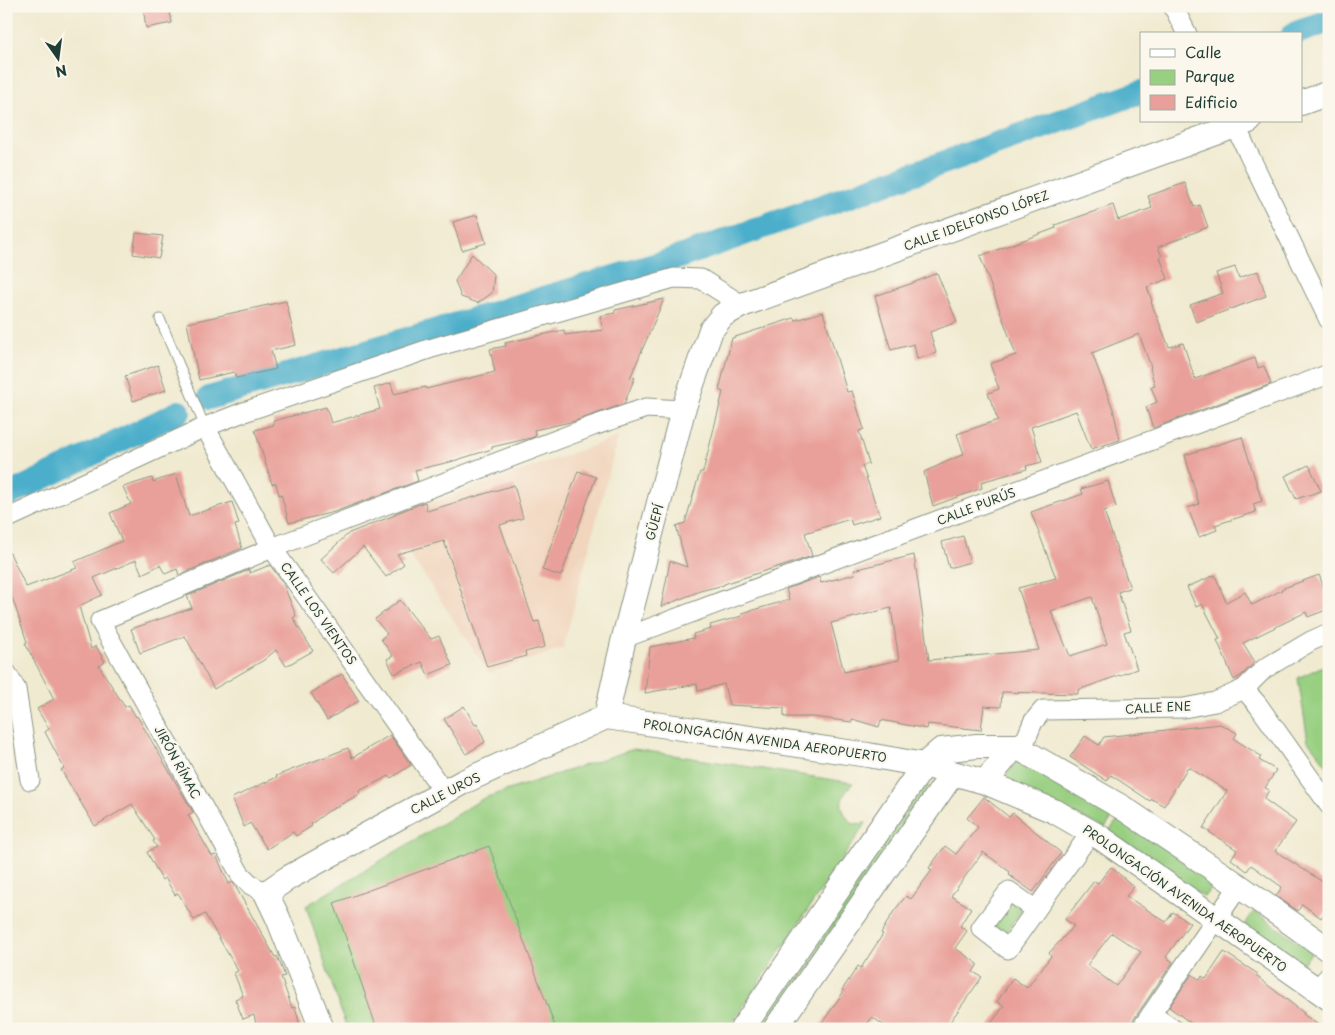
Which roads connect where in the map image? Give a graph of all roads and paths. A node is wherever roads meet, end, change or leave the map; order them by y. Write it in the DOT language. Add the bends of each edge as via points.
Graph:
graph roads {
  1 [pos="1173,6"];
  2 [pos="1186,32"];
  3 [pos="1329,93"];
  4 [pos="1302,103"];
  5 [pos="1243,123"];
  6 [pos="742,304"];
  7 [pos="160,319"];
  8 [pos="1329,320"];
  9 [pos="710,330"];
  10 [pos="1329,374"];
  11 [pos="684,410"];
  12 [pos="205,427"];
  13 [pos="6,519"];
  14 [pos="272,548"];
  15 [pos="1329,633"];
  16 [pos="624,638"];
  17 [pos="6,672"];
  18 [pos="1244,689"];
  19 [pos="606,717"];
  20 [pos="1016,746"];
  21 [pos="868,755"];
  22 [pos="924,765"];
  23 [pos="954,773"];
  24 [pos="30,780"];
  25 [pos="984,782"];
  26 [pos="444,792"];
  27 [pos="902,799"];
  28 [pos="1329,805"];
  29 [pos="1092,832"];
  30 [pos="1239,886"];
  31 [pos="266,893"];
  32 [pos="1036,910"];
  33 [pos="1217,918"];
  34 [pos="1329,950"];
  35 [pos="1325,988"];
  36 [pos="1146,1021"];
  37 [pos="322,1029"];
  38 [pos="742,1029"];
  39 [pos="775,1029"];
  40 [pos="1173,1029"];
  1 -- 2 [label="street"];
  3 -- 4 [label="street"];
  5 -- 6 [label="street, CALLE IDELFONSO LÓPEZ"];
  5 -- 8 [label="street" via="1248,153"];
  6 -- 9 [label="street, CALLE IDELFONSO LÓPEZ" via="723,315"];
  6 -- 12 [label="street" via="701,279 674,278 428,349"];
  7 -- 12 [label="lane"];
  9 -- 11 [label="street, GÜEPÍ"];
  10 -- 16 [label="street, CALLE PURÚS"];
  11 -- 14 [label="street" via="646,408"];
  11 -- 16 [label="street, GÜEPÍ"];
  12 -- 13 [label="street"];
  12 -- 14 [label="street, CALLE LOS VIENTOS"];
  14 -- 26 [label="street, CALLE LOS VIENTOS"];
  14 -- 31 [label="street, JIRÓN RÍMAC" via="100,621 240,874"];
  15 -- 18 [label="street, CALLE ENE" via="1264,669"];
  16 -- 19 [label="street, GÜEPÍ"];
  17 -- 24 [label="street" via="16,689"];
  18 -- 20 [label="street, CALLE ENE" via="1215,702 1184,708 1043,710 1033,722 1026,739"];
  18 -- 28 [label="street"];
  19 -- 21 [label="street, PROLONGACIÓN AVENIDA AEROPUERTO"];
  19 -- 26 [label="street, CALLE UROS"];
  20 -- 22 [label="street" via="941,750"];
  20 -- 25 [label="street"];
  20 -- 30 [label="street" via="1123,808"];
  21 -- 22 [label="street, PROLONGACIÓN AVENIDA AEROPUERTO"];
  21 -- 27 [label="street" via="897,778"];
  22 -- 23 [label="street, PROLONGACIÓN AVENIDA AEROPUERTO"];
  22 -- 27 [label="street"];
  23 -- 25 [label="street, PROLONGACIÓN AVENIDA AEROPUERTO"];
  23 -- 39 [label="street"];
  25 -- 29 [label="street, PROLONGACIÓN AVENIDA AEROPUERTO" via="1056,812"];
  26 -- 31 [label="street, CALLE UROS"];
  27 -- 38 [label="street"];
  29 -- 32 [label="street"];
  29 -- 33 [label="street, PROLONGACIÓN AVENIDA AEROPUERTO"];
  30 -- 33 [label="street"];
  30 -- 34 [label="street"];
  31 -- 37 [label="street"];
  32 -- 32 [label="street" via="1008,949 981,928 1009,891"];
  33 -- 35 [label="street, PROLONGACIÓN AVENIDA AEROPUERTO"];
  33 -- 36 [label="street"];
  36 -- 40 [label="street"];
}
